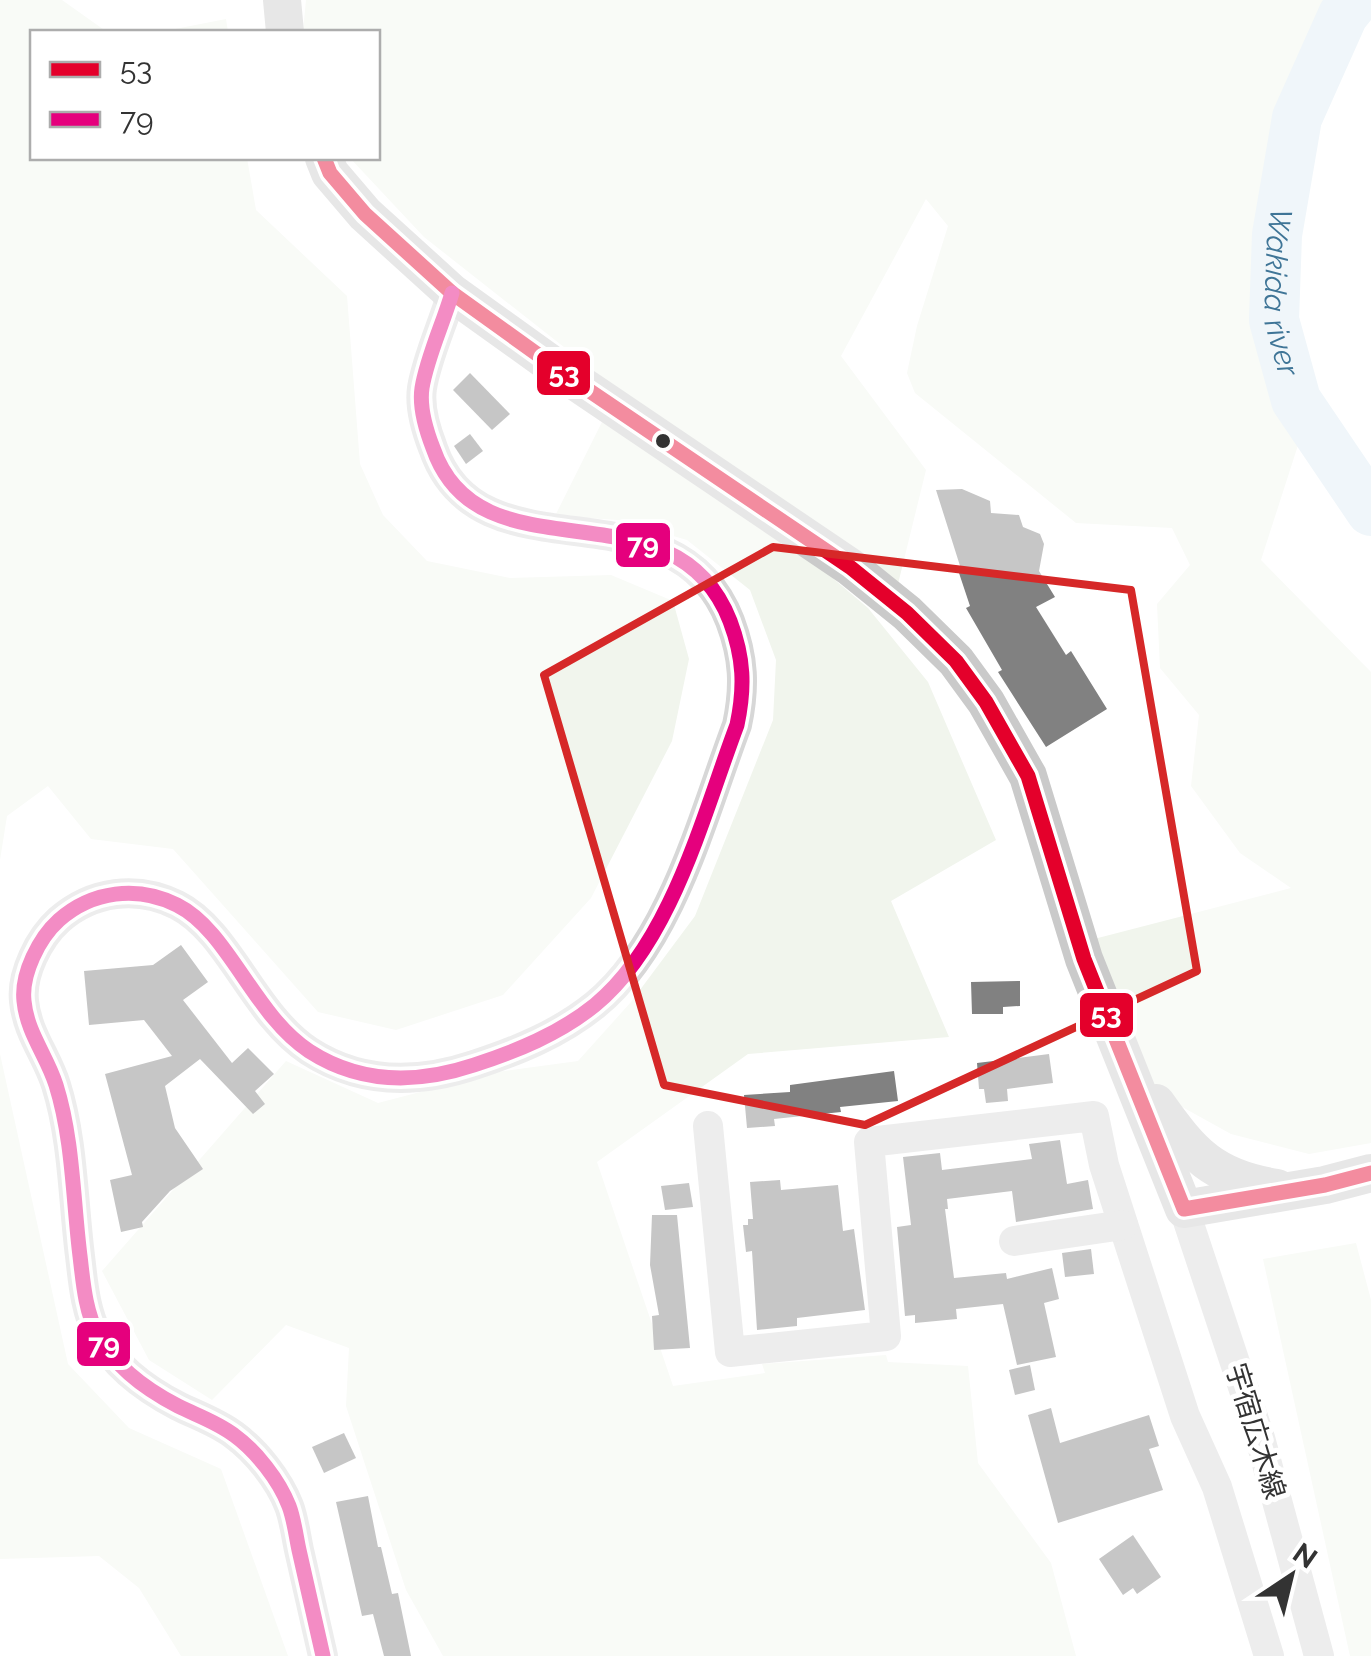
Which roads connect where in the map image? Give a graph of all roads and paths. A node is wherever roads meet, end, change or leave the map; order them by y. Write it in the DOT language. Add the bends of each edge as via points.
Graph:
graph roads {
  1 [pos="282,0"];
  2 [pos="284,30"];
  3 [pos="325,160"];
  4 [pos="452,293"];
  5 [pos="1122,1056"];
  6 [pos="708,1126"];
  7 [pos="1371,1173"];
  8 [pos="1292,1190"];
  9 [pos="1184,1210"];
  10 [pos="1123,1225"];
  11 [pos="1014,1241"];
  12 [pos="323,1656"];
  13 [pos="1269,1656"];
  14 [pos="1319,1656"];
  1 -- 2 [label="main road"];
  3 -- 4 [label="main road" via="366,214"];
  4 -- 5 [label="main road" via="850,567 956,662 1028,776 1084,959"];
  4 -- 12 [label="street" via="422,390 425,426 456,490 487,512 523,525 603,533 666,551 712,588 742,654 737,725 666,914 596,1004 525,1048 416,1078 365,1076 311,1052 266,1012 198,918 156,896 109,894 56,922 37,948 23,998 63,1112 95,1331 138,1381 233,1434 270,1473 289,1505"];
  5 -- 8 [label="main road" via="1196,1154 1240,1182"];
  5 -- 9 [label="main road"];
  6 -- 10 [label="street" via="730,1352 886,1336 869,1142 1094,1116"];
  7 -- 8 [label="main road"];
  8 -- 9 [label="main road"];
  9 -- 14 [label="street, 宇宿広木線" via="1260,1438"];
  10 -- 11 [label="street"];
  10 -- 13 [label="street"];
}
